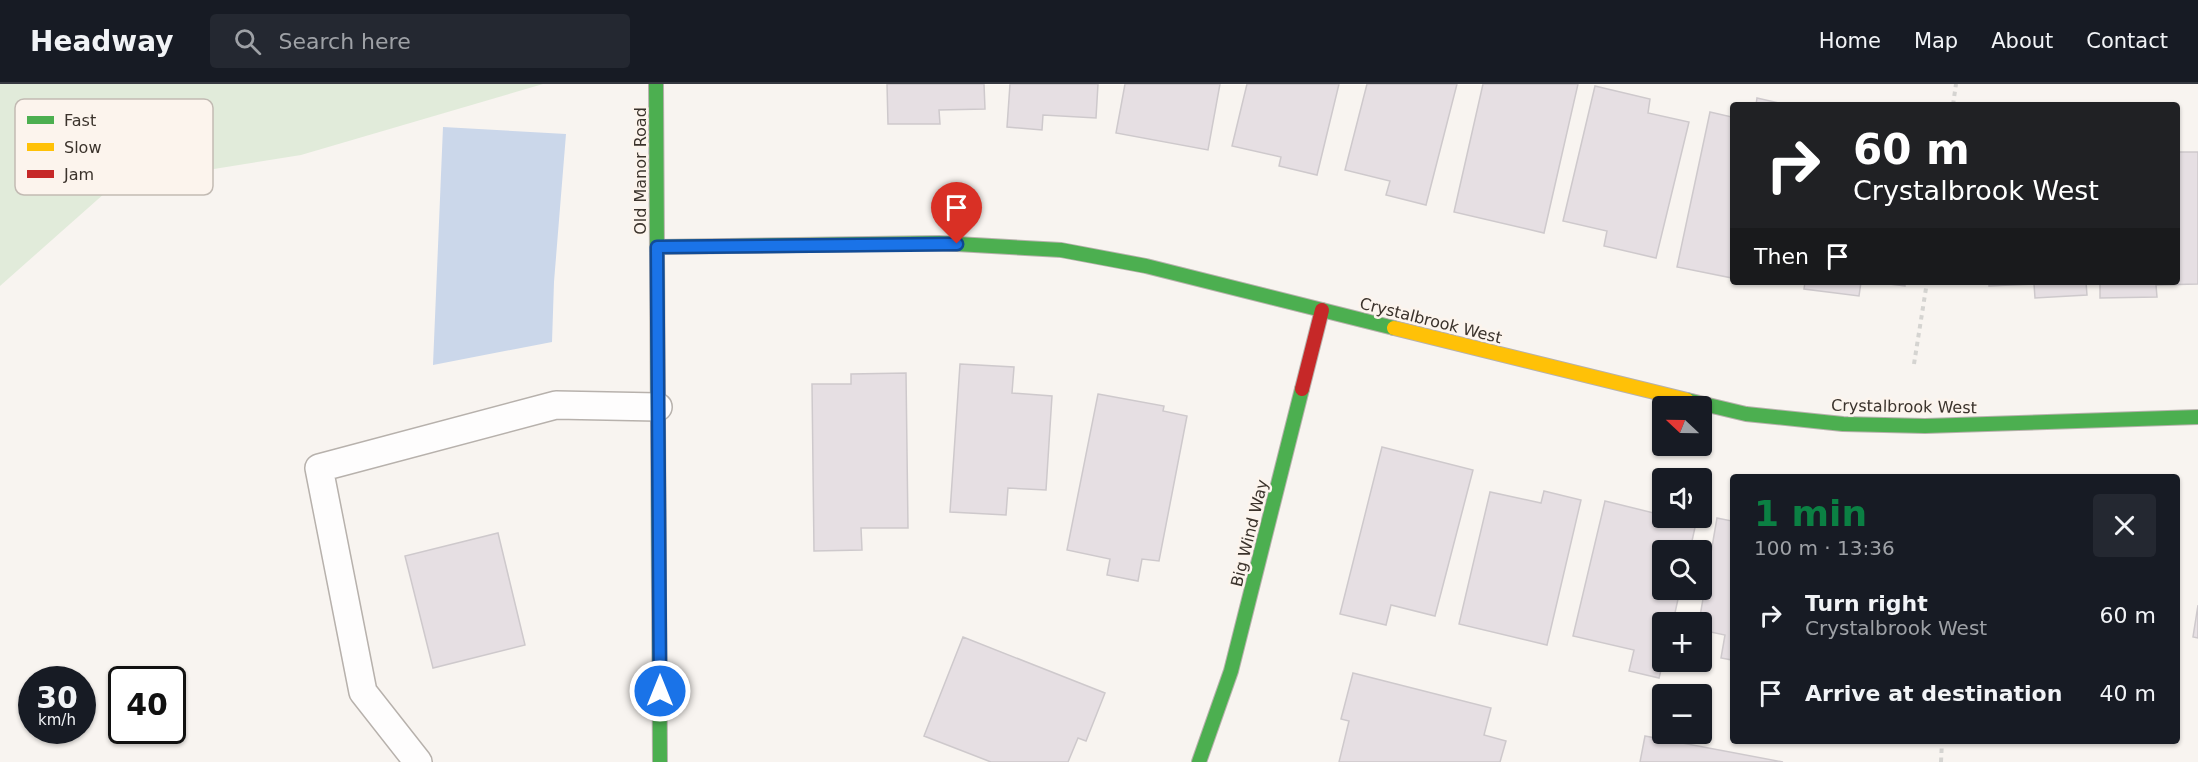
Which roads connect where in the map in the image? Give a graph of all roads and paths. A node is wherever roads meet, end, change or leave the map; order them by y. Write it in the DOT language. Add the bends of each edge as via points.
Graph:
graph roads {
  1 [pos="656,84"];
  2 [pos="1956,84"];
  3 [pos="1953,102"];
  4 [pos="657,247"];
  5 [pos="1927,285"];
  6 [pos="1322,310"];
  7 [pos="1914,364"];
  8 [pos="658,407"];
  9 [pos="2198,417"];
  10 [pos="1942,744"];
  11 [pos="418,762"];
  12 [pos="660,762"];
  13 [pos="1199,762"];
  14 [pos="1941,762"];
  1 -- 4 [label="street, Old Manor Road"];
  2 -- 3 [label="path"];
  4 -- 6 [label="street, Crystalbrook West" via="939,243 1061,250 1146,266"];
  4 -- 8 [label="street, Old Manor Road"];
  5 -- 7 [label="path"];
  6 -- 9 [label="street, Crystalbrook West" via="1746,414 1843,424 1925,426"];
  6 -- 13 [label="street, Big Wind Way" via="1231,671"];
  8 -- 11 [label="lane" via="556,405 319,468 363,692"];
  8 -- 12 [label="street, Old Manor Road"];
  10 -- 14 [label="path"];
}
